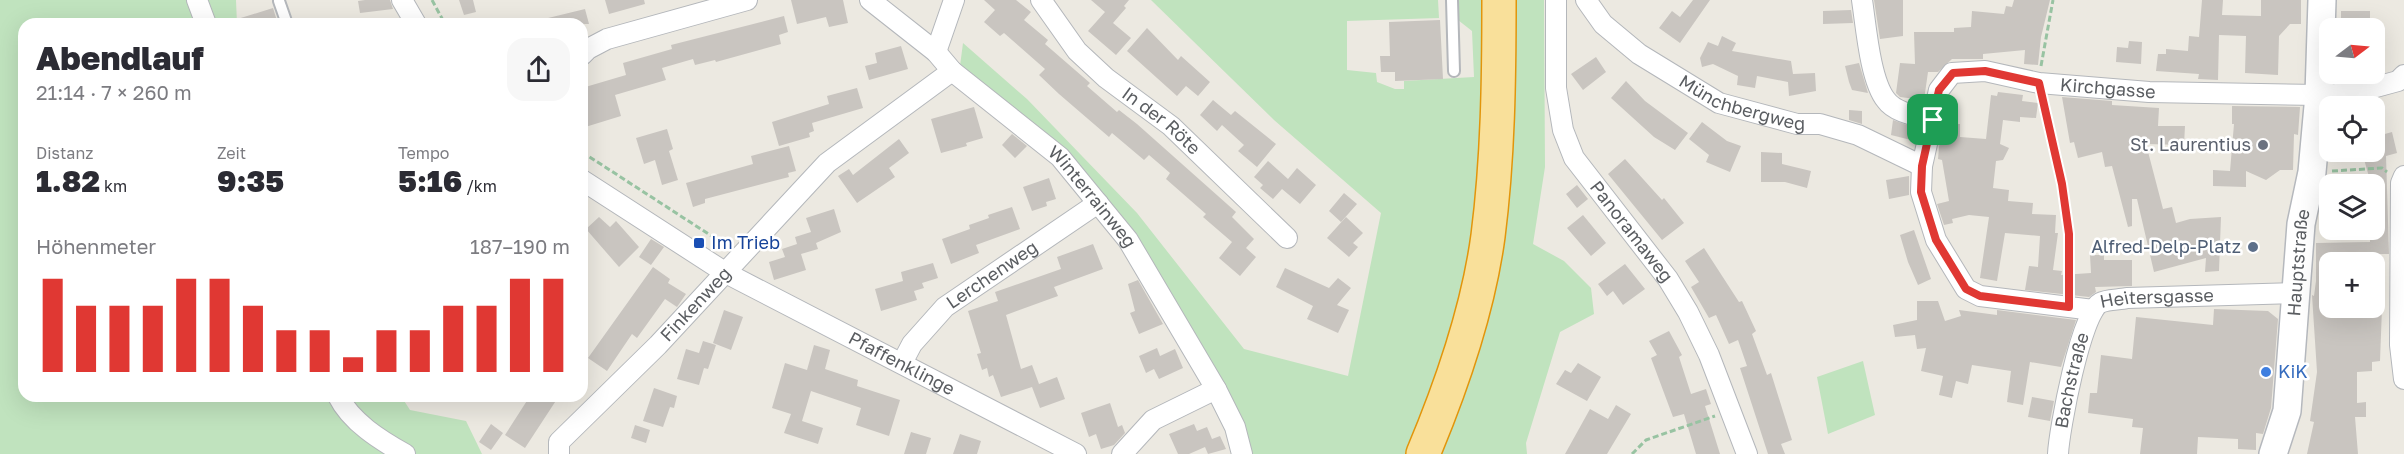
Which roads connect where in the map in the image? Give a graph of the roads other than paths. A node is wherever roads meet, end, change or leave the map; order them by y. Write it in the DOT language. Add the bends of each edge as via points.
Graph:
graph roads {
  1 [pos="197,0"];
  2 [pos="402,0"];
  3 [pos="747,0"];
  4 [pos="870,0"];
  5 [pos="954,0"];
  6 [pos="1041,0"];
  7 [pos="1452,0"];
  8 [pos="1499,0"];
  9 [pos="1556,0"];
  10 [pos="1586,0"];
  11 [pos="1862,0"];
  12 [pos="2322,0"];
  13 [pos="279,1"];
  14 [pos="204,18"];
  15 [pos="285,18"];
  16 [pos="412,18"];
  17 [pos="588,51"];
  18 [pos="936,52"];
  19 [pos="952,71"];
  20 [pos="1454,71"];
  21 [pos="2402,81"];
  22 [pos="2319,95"];
  23 [pos="1933,120"];
  24 [pos="1922,166"];
  25 [pos="2403,179"];
  26 [pos="588,190"];
  27 [pos="1098,202"];
  28 [pos="1287,238"];
  29 [pos="726,273"];
  30 [pos="2295,293"];
  31 [pos="2093,310"];
  32 [pos="902,363"];
  33 [pos="2404,379"];
  34 [pos="1216,389"];
  35 [pos="341,402"];
  36 [pos="405,454"];
  37 [pos="558,454"];
  38 [pos="1076,454"];
  39 [pos="1122,454"];
  40 [pos="1242,454"];
  41 [pos="1423,454"];
  42 [pos="1747,454"];
  43 [pos="2058,454"];
  44 [pos="2273,454"];
  1 -- 14 [label="street"];
  2 -- 16 [label="street"];
  3 -- 17 [label="street" via="607,39"];
  4 -- 18 [label="street, Winterrainweg"];
  5 -- 18 [label="street"];
  6 -- 28 [label="street, In der Röte" via="1077,51 1106,78 1171,126"];
  7 -- 20 [label="lane"];
  8 -- 41 [label="highway" via="1498,124 1488,237 1463,346"];
  9 -- 42 [label="street, Panoramaweg" via="1556,88 1563,130 1574,158 1689,312"];
  10 -- 24 [label="street, Münchbergweg" via="1602,24 1639,54 1719,103 1858,135"];
  11 -- 23 [label="street" via="1874,70 1886,101 1907,113"];
  12 -- 22 [label="main road, Hauptstraße"];
  13 -- 15 [label="lane"];
  18 -- 19 [label="street, Winterrainweg"];
  19 -- 27 [label="street, Winterrainweg" via="1060,157"];
  19 -- 29 [label="street, Finkenweg" via="827,163"];
  21 -- 22 [label="street, Kirchgasse" via="2354,93"];
  22 -- 23 [label="street, Kirchgasse" via="2149,92 2039,83 1985,71 1953,73 1939,90"];
  22 -- 30 [label="main road, Hauptstraße"];
  23 -- 24 [label="street, Heitersgasse"];
  24 -- 31 [label="street, Heitersgasse" via="1921,192 1936,240 1966,289 1980,296"];
  25 -- 33 [label="street" via="2400,345"];
  26 -- 29 [label="street"];
  27 -- 32 [label="street, Lerchenweg" via="945,306 912,344"];
  27 -- 34 [label="street, Winterrainweg" via="1128,240"];
  29 -- 32 [label="street, Pfaffenklinge"];
  29 -- 37 [label="street, Finkenweg" via="560,442"];
  30 -- 31 [label="street, Heitersgasse" via="2127,298 2100,303"];
  30 -- 44 [label="main road, Hauptstraße" via="2287,411"];
  31 -- 43 [label="street, Bachstraße" via="2078,351"];
  32 -- 38 [label="street, Pfaffenklinge"];
  34 -- 39 [label="street" via="1153,420"];
  34 -- 40 [label="street, Winterrainweg" via="1235,427"];
  35 -- 36 [label="street" via="360,423"];
}
